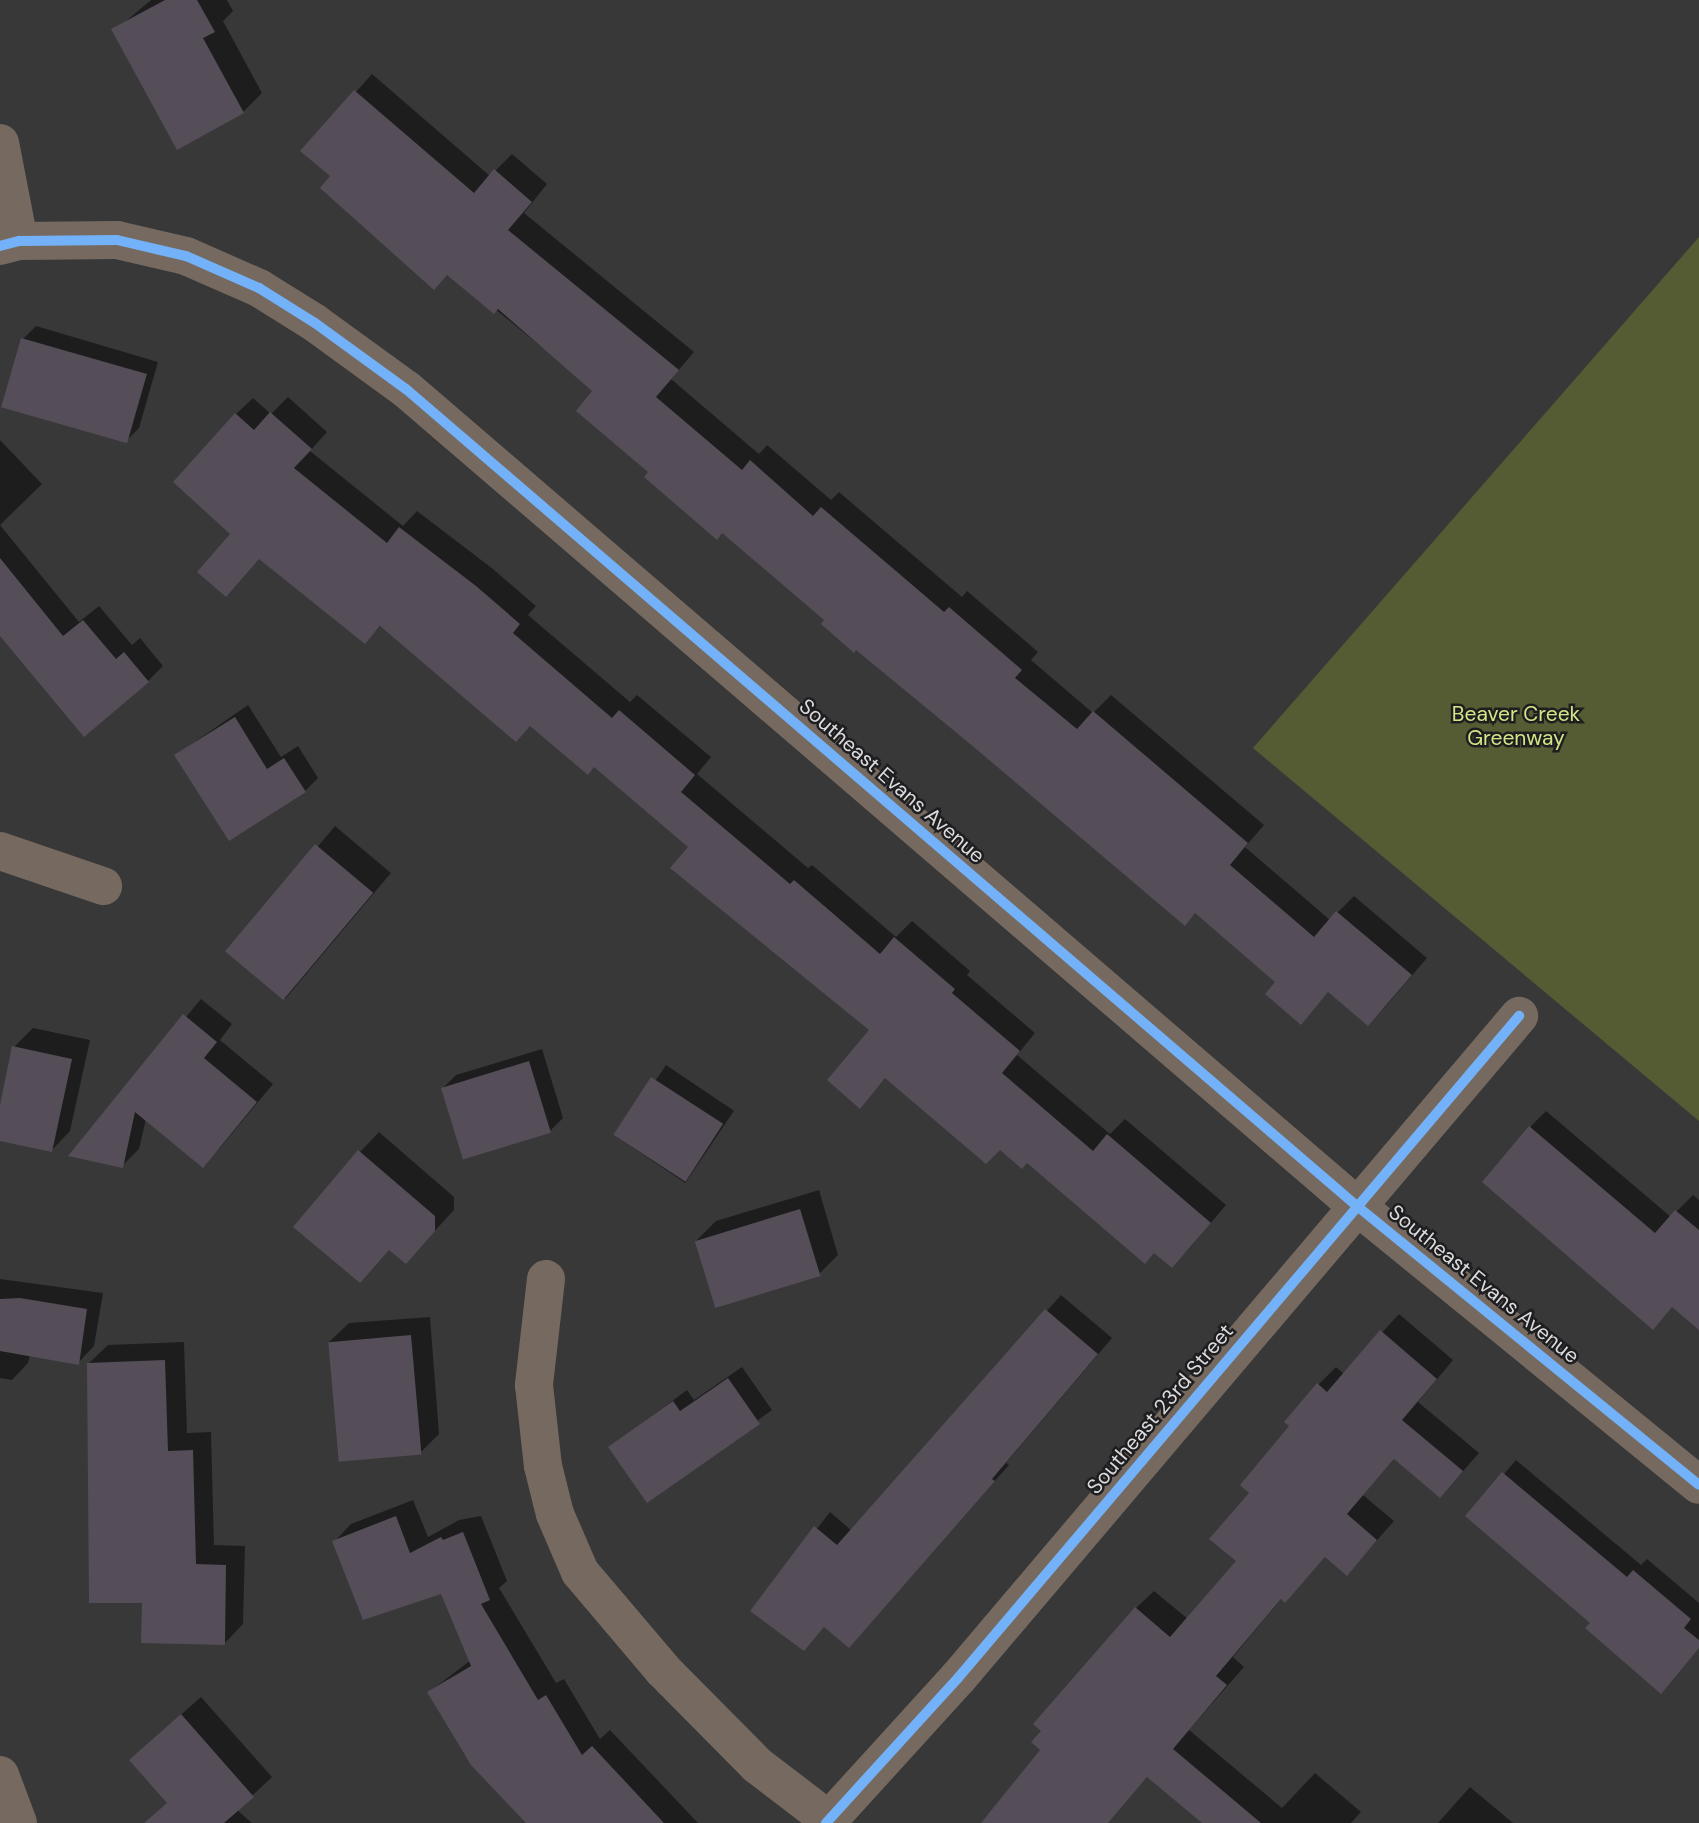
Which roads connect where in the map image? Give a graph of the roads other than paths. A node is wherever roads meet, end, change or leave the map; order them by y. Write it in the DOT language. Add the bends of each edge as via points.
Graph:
graph roads {
  1 [pos="0,143"];
  2 [pos="10,244"];
  3 [pos="0,851"];
  4 [pos="103,886"];
  5 [pos="1519,1016"];
  6 [pos="1357,1206"];
  7 [pos="545,1279"];
  8 [pos="1699,1485"];
  9 [pos="0,1775"];
  10 [pos="827,1822"];
  11 [pos="18,1823"];
  1 -- 2 [label="street, Southeast Evans Avenue"];
  2 -- 6 [label="street, Southeast Evans Avenue" via="117,240 186,256 258,288 315,323 406,389"];
  3 -- 4 [label="street"];
  5 -- 6 [label="street, Southeast 23rd Street"];
  6 -- 8 [label="street, Southeast Evans Avenue"];
  6 -- 10 [label="street, Southeast 23rd Street" via="958,1678"];
  7 -- 10 [label="street" via="534,1385 543,1466 555,1514 580,1572 663,1670 757,1765"];
  9 -- 11 [label="street"];
}
